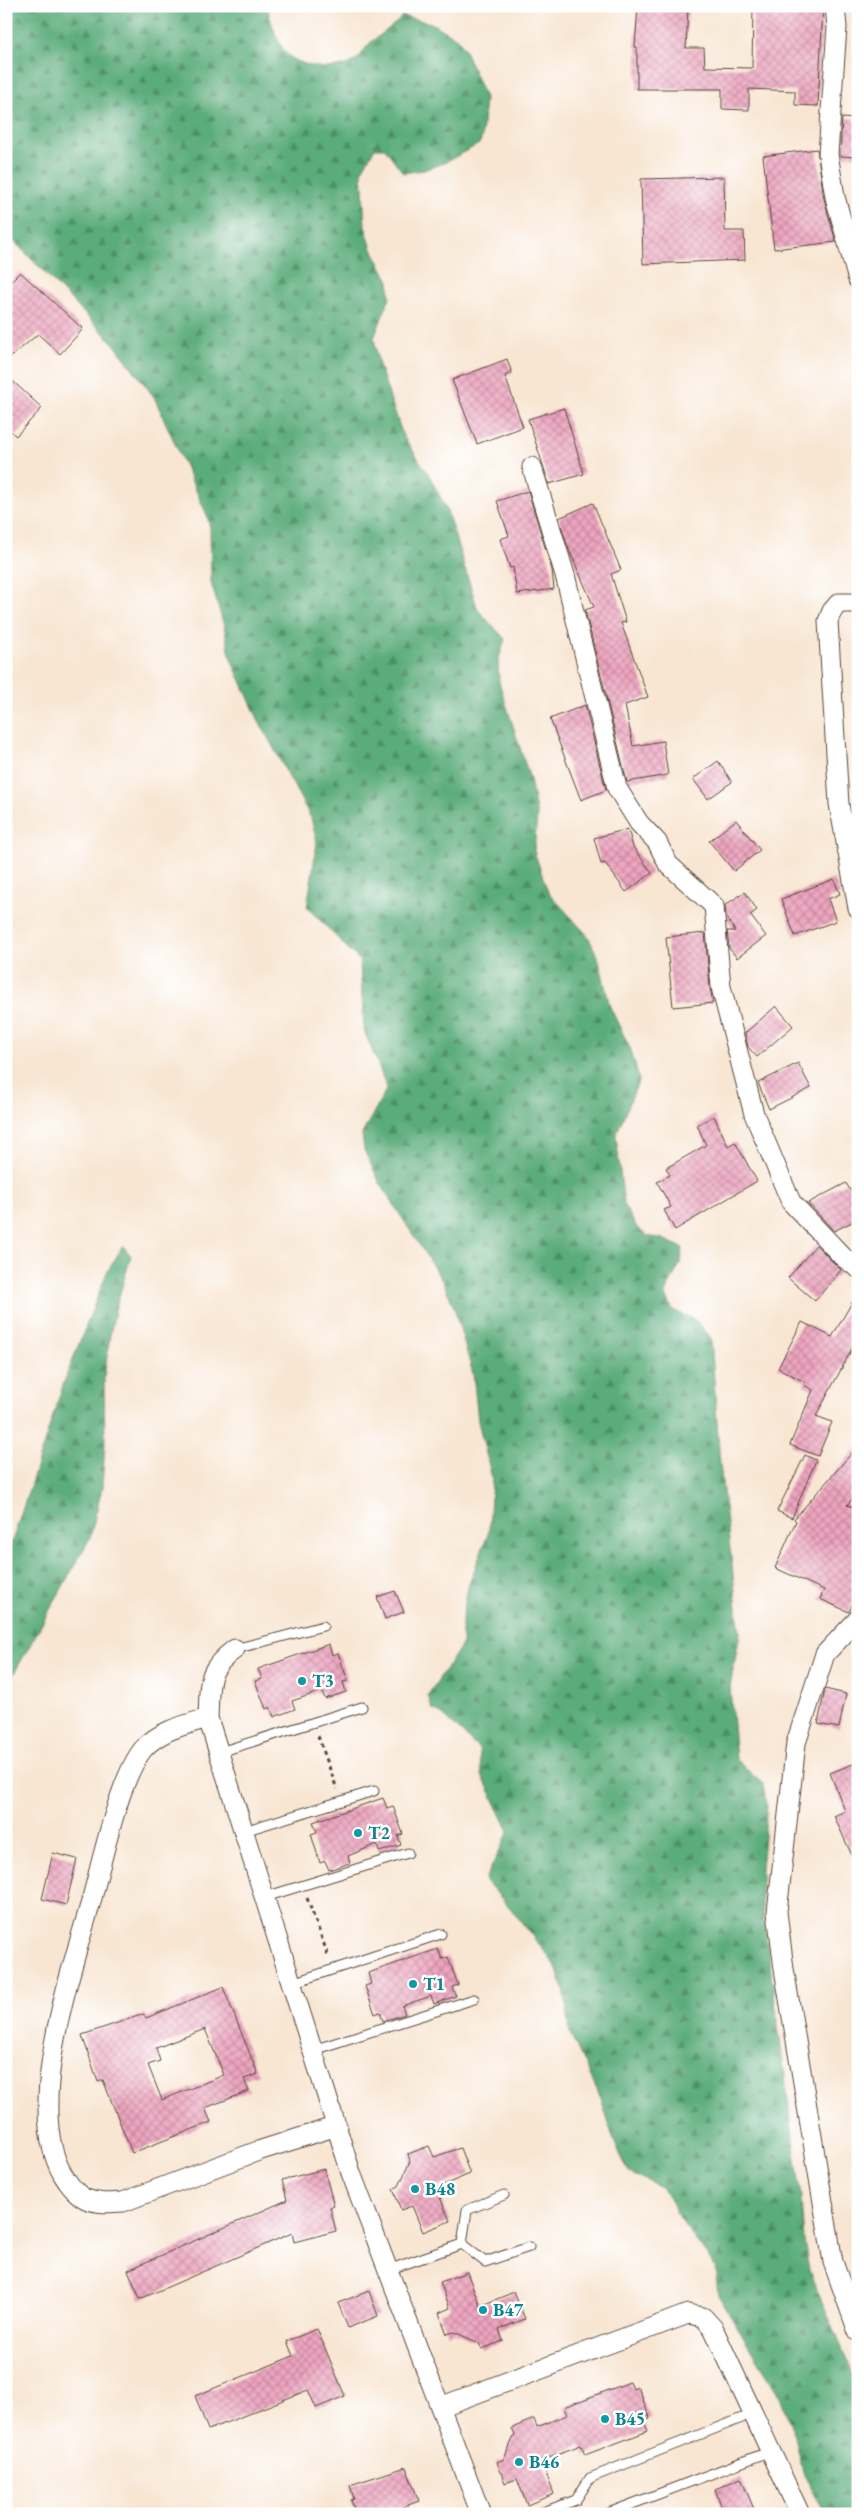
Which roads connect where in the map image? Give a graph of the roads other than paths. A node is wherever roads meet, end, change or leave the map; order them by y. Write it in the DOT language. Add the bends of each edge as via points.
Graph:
graph roads {
  1 [pos="835,6"];
  2 [pos="858,280"];
  3 [pos="532,467"];
  4 [pos="858,603"];
  5 [pos="858,908"];
  6 [pos="858,1268"];
  7 [pos="858,1619"];
  8 [pos="323,1626"];
  9 [pos="235,1649"];
  10 [pos="362,1707"];
  11 [pos="208,1718"];
  12 [pos="220,1752"];
  13 [pos="374,1792"];
  14 [pos="244,1831"];
  15 [pos="408,1853"];
  16 [pos="265,1897"];
  17 [pos="441,1934"];
  18 [pos="292,1983"];
  19 [pos="474,1999"];
  20 [pos="313,2050"];
  21 [pos="337,2126"];
  22 [pos="504,2195"];
  23 [pos="462,2244"];
  24 [pos="528,2248"];
  25 [pos="388,2270"];
  26 [pos="858,2332"];
  27 [pos="440,2407"];
  28 [pos="742,2418"];
  29 [pos="771,2451"];
  30 [pos="481,2514"];
  31 [pos="538,2514"];
  32 [pos="606,2514"];
  33 [pos="800,2514"];
  1 -- 2 [label="street" via="837,27 828,154 835,197"];
  3 -- 6 [label="street" via="565,575 617,788 639,823 657,842 668,864 714,906 721,987 754,1114 792,1202 843,1258"];
  4 -- 5 [label="street" via="840,604 828,621 839,804"];
  7 -- 26 [label="street" via="825,1654 796,1743 777,1912 834,2262"];
  8 -- 9 [label="lane"];
  9 -- 11 [label="street" via="220,1660 211,1674"];
  10 -- 12 [label="lane"];
  11 -- 12 [label="street"];
  11 -- 21 [label="street" via="165,1732 144,1749 118,1804 52,2054 47,2084 49,2138 57,2167 84,2198 104,2204 123,2202 258,2151"];
  12 -- 14 [label="street"];
  13 -- 14 [label="lane"];
  14 -- 16 [label="street"];
  15 -- 16 [label="lane"];
  16 -- 18 [label="street"];
  17 -- 18 [label="lane"];
  18 -- 20 [label="street"];
  19 -- 20 [label="lane"];
  20 -- 21 [label="street"];
  21 -- 25 [label="street"];
  22 -- 23 [label="lane" via="467,2210"];
  23 -- 24 [label="lane" via="485,2262"];
  23 -- 25 [label="lane"];
  25 -- 27 [label="street"];
  27 -- 29 [label="street" via="688,2314 703,2317 713,2328"];
  27 -- 30 [label="street"];
  28 -- 31 [label="lane" via="590,2478 576,2500"];
  29 -- 32 [label="lane"];
  29 -- 33 [label="street"];
}
